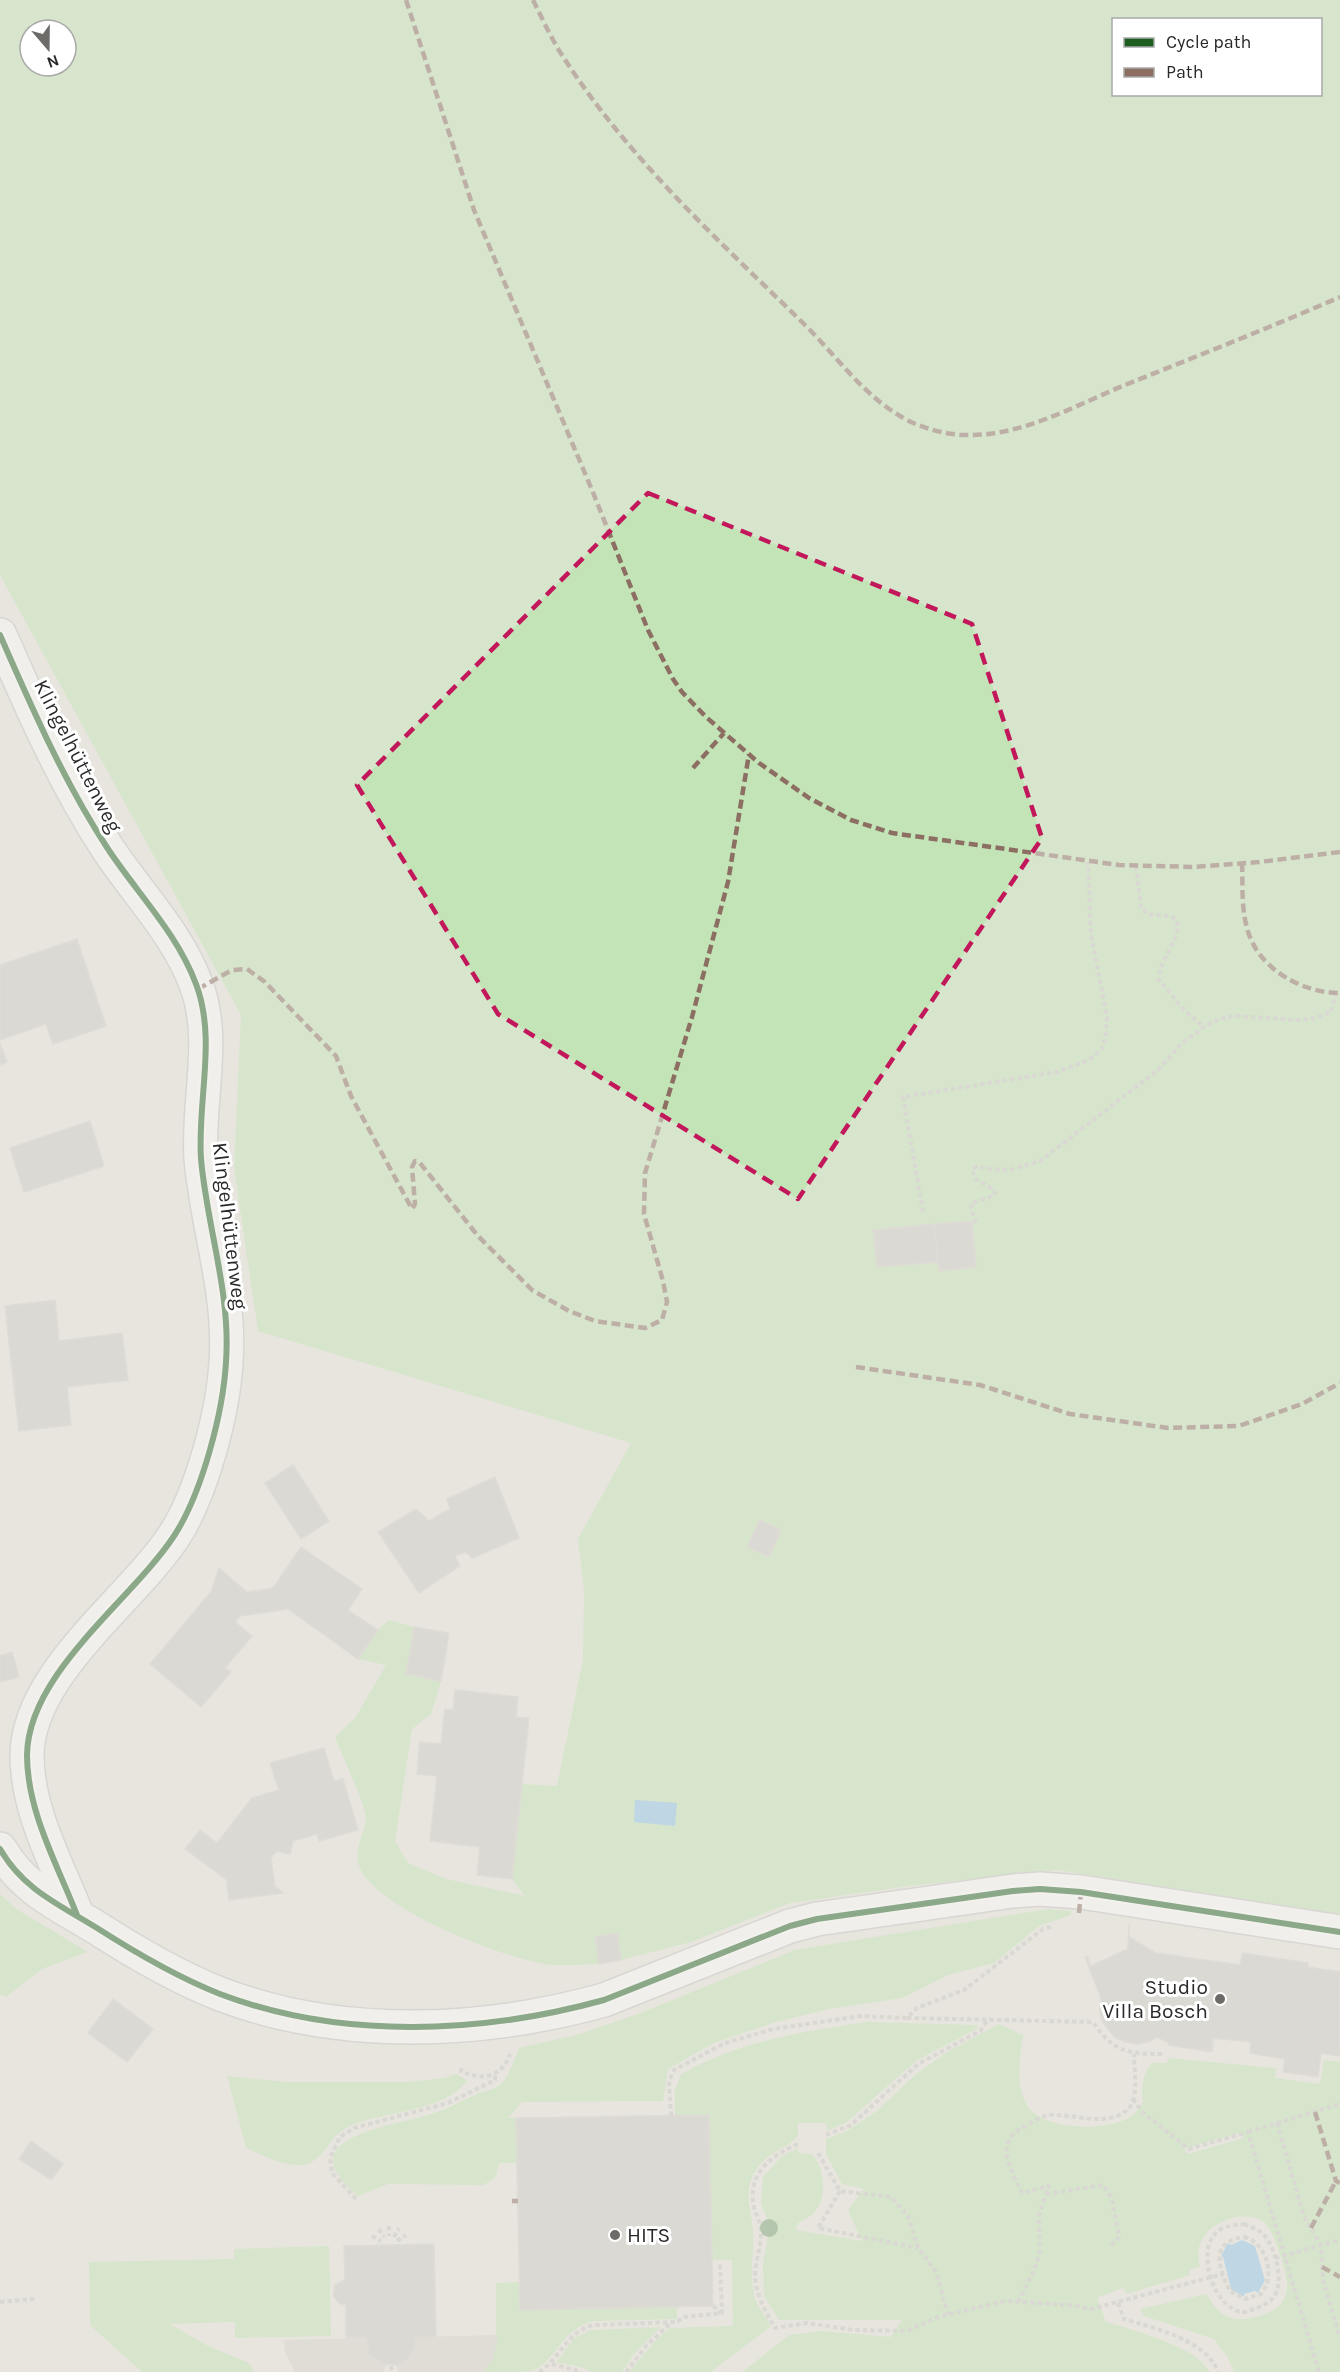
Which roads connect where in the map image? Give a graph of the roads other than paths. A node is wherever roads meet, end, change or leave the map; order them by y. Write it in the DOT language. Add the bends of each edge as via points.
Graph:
graph roads {
  1 [pos="0,635"];
  2 [pos="0,1849"];
  3 [pos="77,1915"];
  4 [pos="1340,1932"];
  1 -- 3 [label="street, Klingelhüttenweg" via="83,809 168,931 198,989 205,1037 201,1155 225,1308 226,1363 221,1400 203,1472 188,1508 160,1556 50,1685 29,1735 29,1781 39,1820"];
  2 -- 3 [label="street" via="20,1877"];
  3 -- 4 [label="street" via="140,1955 221,1994 289,2014 383,2027 516,2019 573,2008 604,2000 790,1926 1012,1891 1081,1892"];
}
